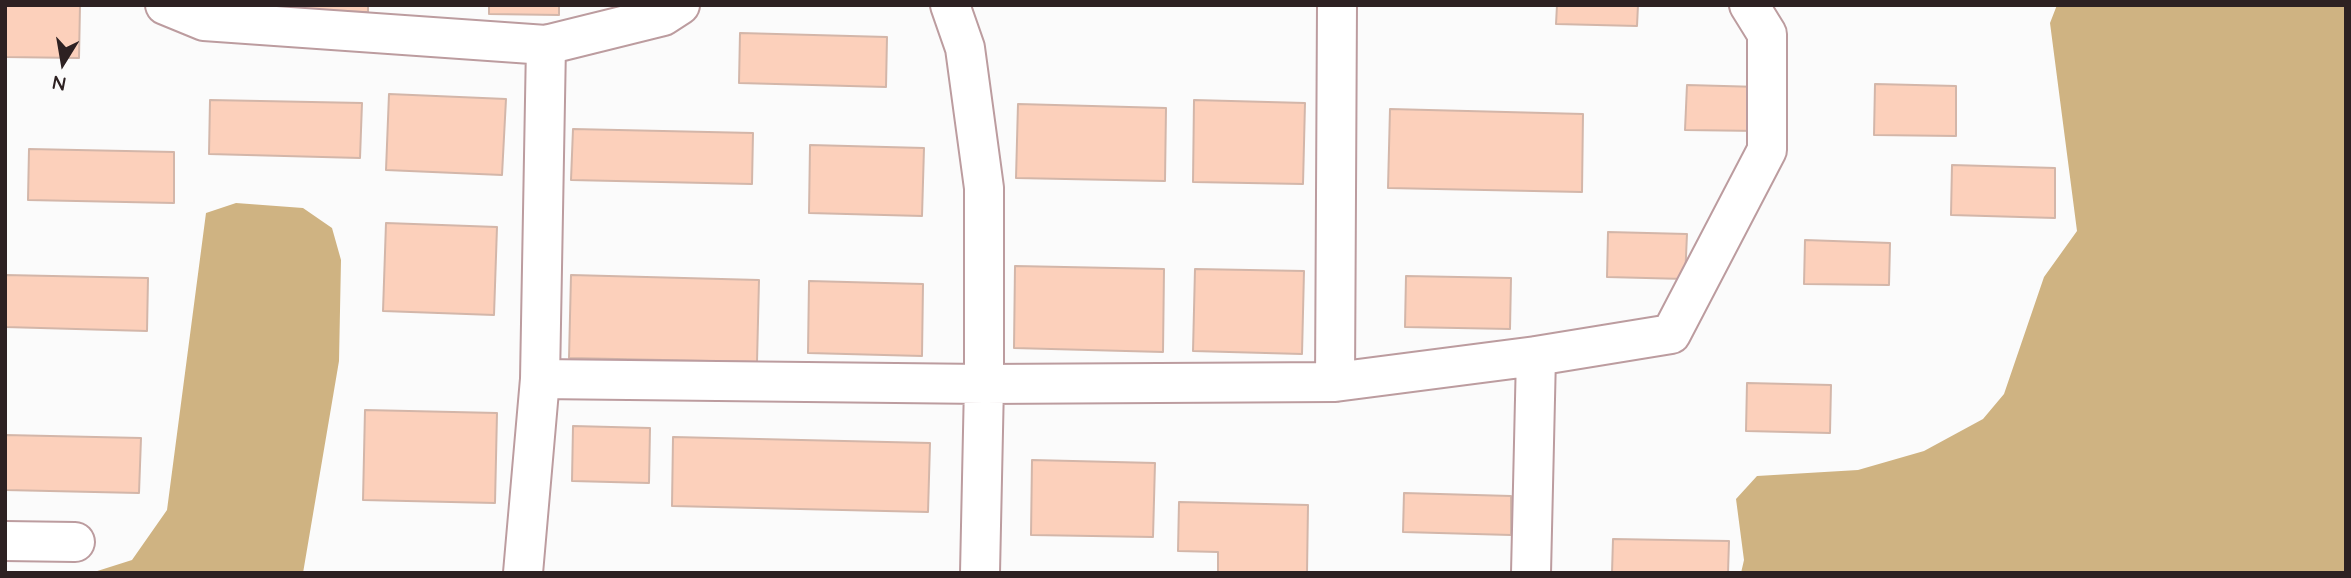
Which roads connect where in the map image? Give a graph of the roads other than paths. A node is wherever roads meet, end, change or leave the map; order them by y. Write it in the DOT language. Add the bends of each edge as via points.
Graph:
graph roads {
  1 [pos="165,5"];
  2 [pos="680,5"];
  3 [pos="950,5"];
  4 [pos="1337,5"];
  5 [pos="1749,5"];
  6 [pos="546,44"];
  7 [pos="1536,356"];
  8 [pos="540,379"];
  9 [pos="1335,382"];
  10 [pos="984,384"];
  11 [pos="5,541"];
  12 [pos="75,542"];
  13 [pos="523,573"];
  14 [pos="980,573"];
  15 [pos="1531,573"];
  1 -- 6 [label="street" via="204,21"];
  2 -- 6 [label="street" via="663,16"];
  3 -- 10 [label="street" via="965,48 984,188"];
  4 -- 9 [label="street"];
  5 -- 7 [label="street" via="1767,34 1767,150 1671,334"];
  6 -- 8 [label="street"];
  7 -- 9 [label="street"];
  7 -- 15 [label="street"];
  8 -- 10 [label="street"];
  8 -- 13 [label="street"];
  9 -- 10 [label="street"];
  10 -- 14 [label="street"];
  11 -- 12 [label="street"];
}
